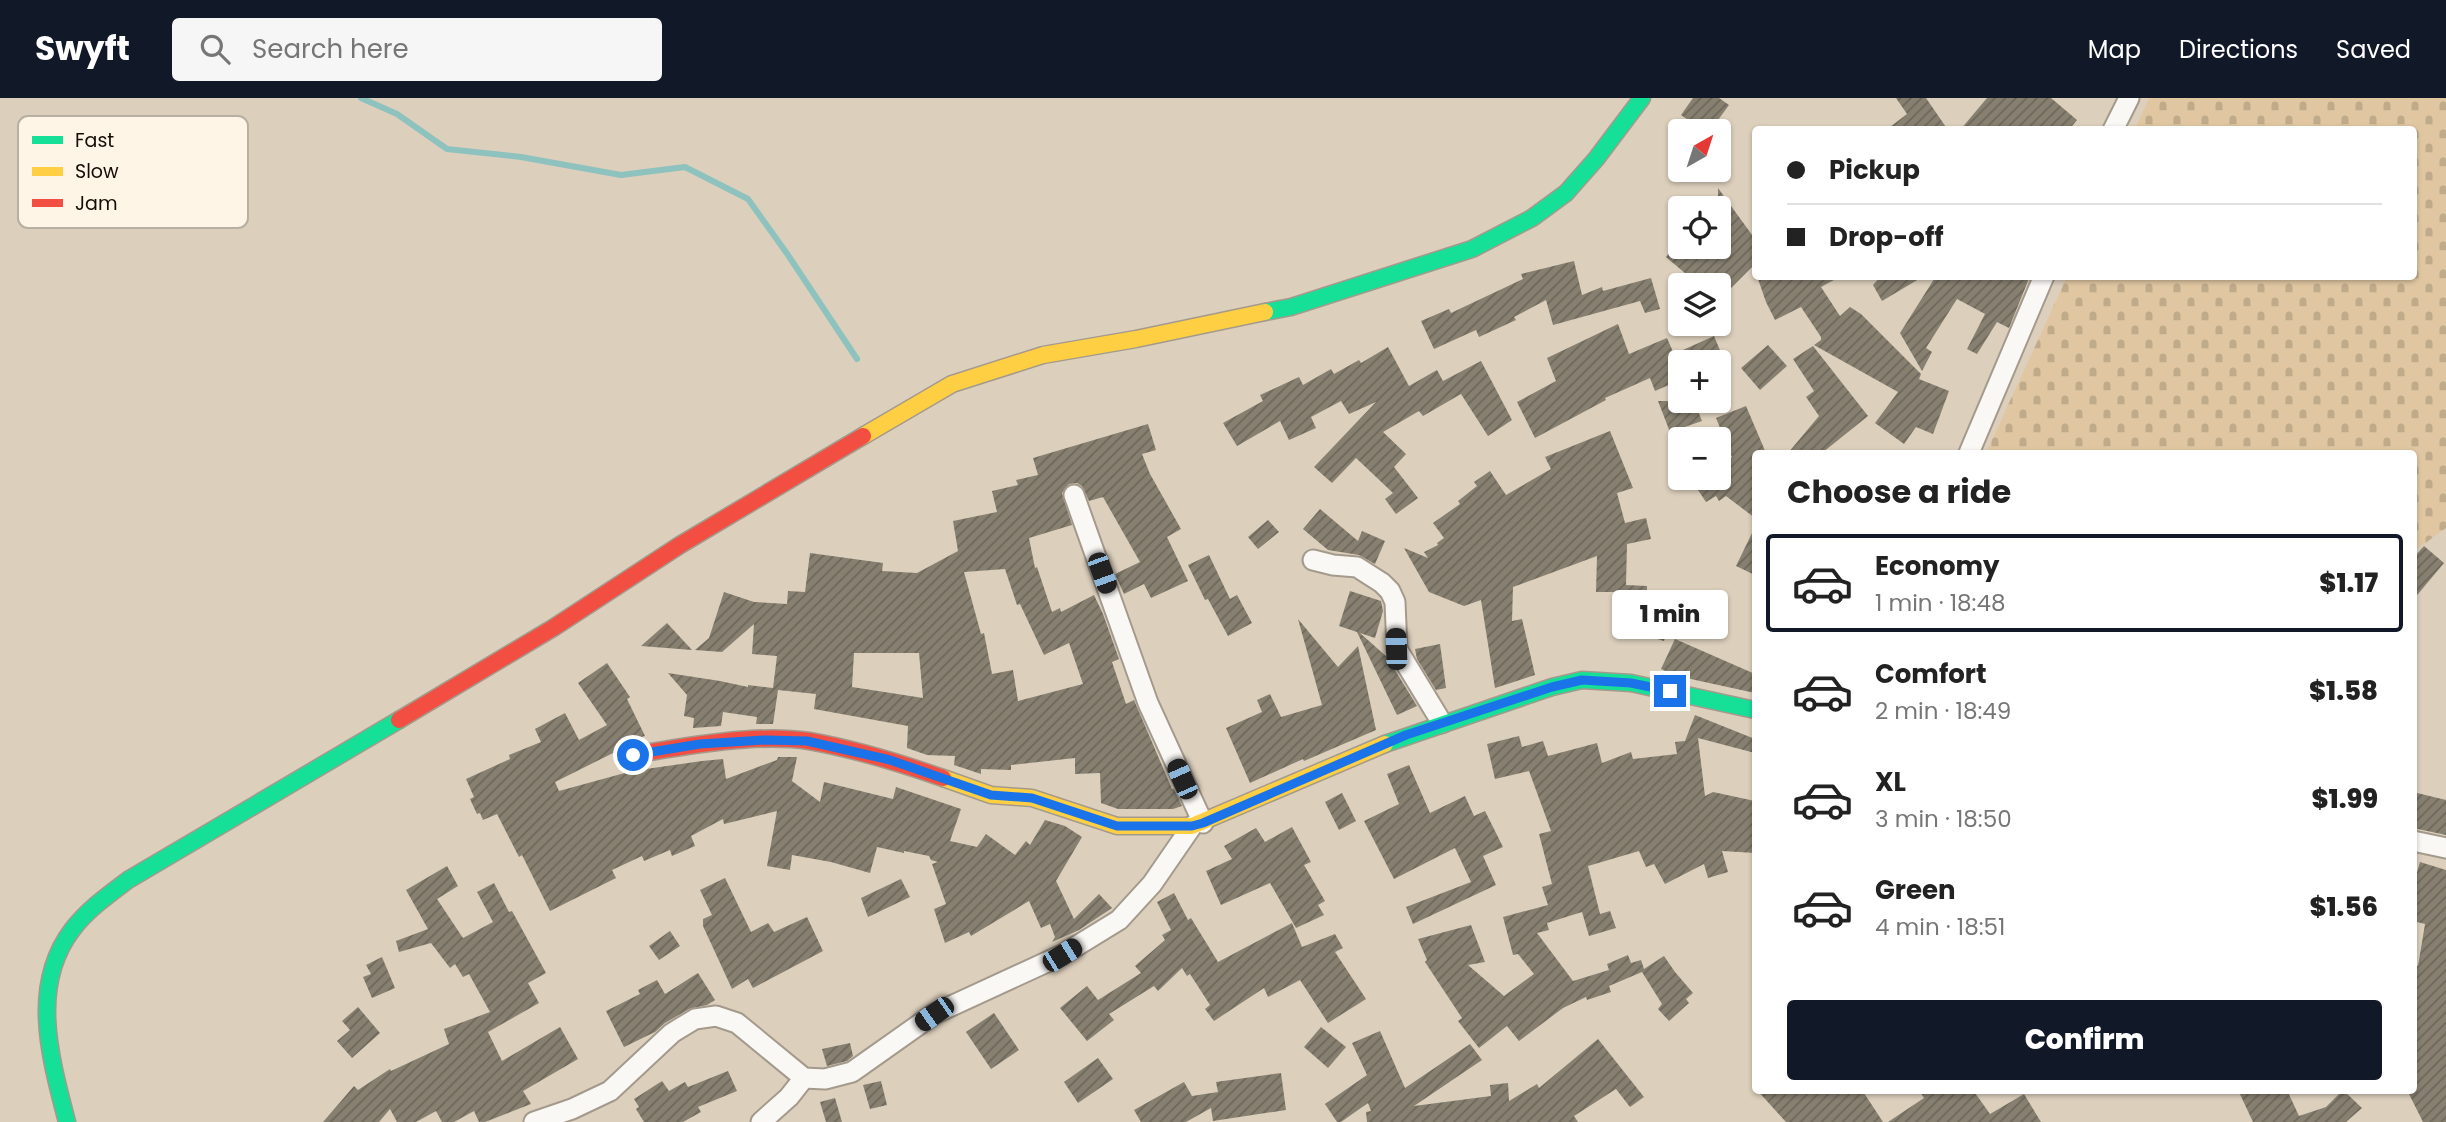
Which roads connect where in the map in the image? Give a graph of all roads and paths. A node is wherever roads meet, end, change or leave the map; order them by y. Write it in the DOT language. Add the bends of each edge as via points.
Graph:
graph roads {
  1 [pos="1642,98"];
  2 [pos="2129,98"];
  3 [pos="2115,126"];
  4 [pos="2042,280"];
  5 [pos="1970,450"];
  6 [pos="1074,495"];
  7 [pos="1313,560"];
  8 [pos="1752,709"];
  9 [pos="1442,723"];
  10 [pos="633,755"];
  11 [pos="1198,824"];
  12 [pos="2417,842"];
  13 [pos="2446,848"];
  14 [pos="804,1078"];
  15 [pos="66,1122"];
  16 [pos="534,1122"];
  17 [pos="761,1122"];
  1 -- 15 [label="street" via="1566,193 1532,218 1472,249 1291,307 1043,355 951,384 680,545 553,628 128,880 93,907 66,938 52,967 46,1007 50,1054"];
  2 -- 3 [label="street"];
  4 -- 5 [label="street"];
  6 -- 11 [label="street" via="1148,703"];
  7 -- 9 [label="street" via="1357,567 1390,591 1395,602 1396,649"];
  8 -- 9 [label="street" via="1631,683 1582,680"];
  9 -- 11 [label="street"];
  10 -- 11 [label="street" via="700,744 807,741 890,760 991,795 1032,798 1117,826"];
  11 -- 14 [label="street" via="1119,920 1062,955 934,1014 852,1072 825,1079"];
  12 -- 13 [label="street"];
  14 -- 16 [label="street" via="737,1023 716,1016 695,1020 672,1033 610,1091"];
  14 -- 17 [label="street"];
}
